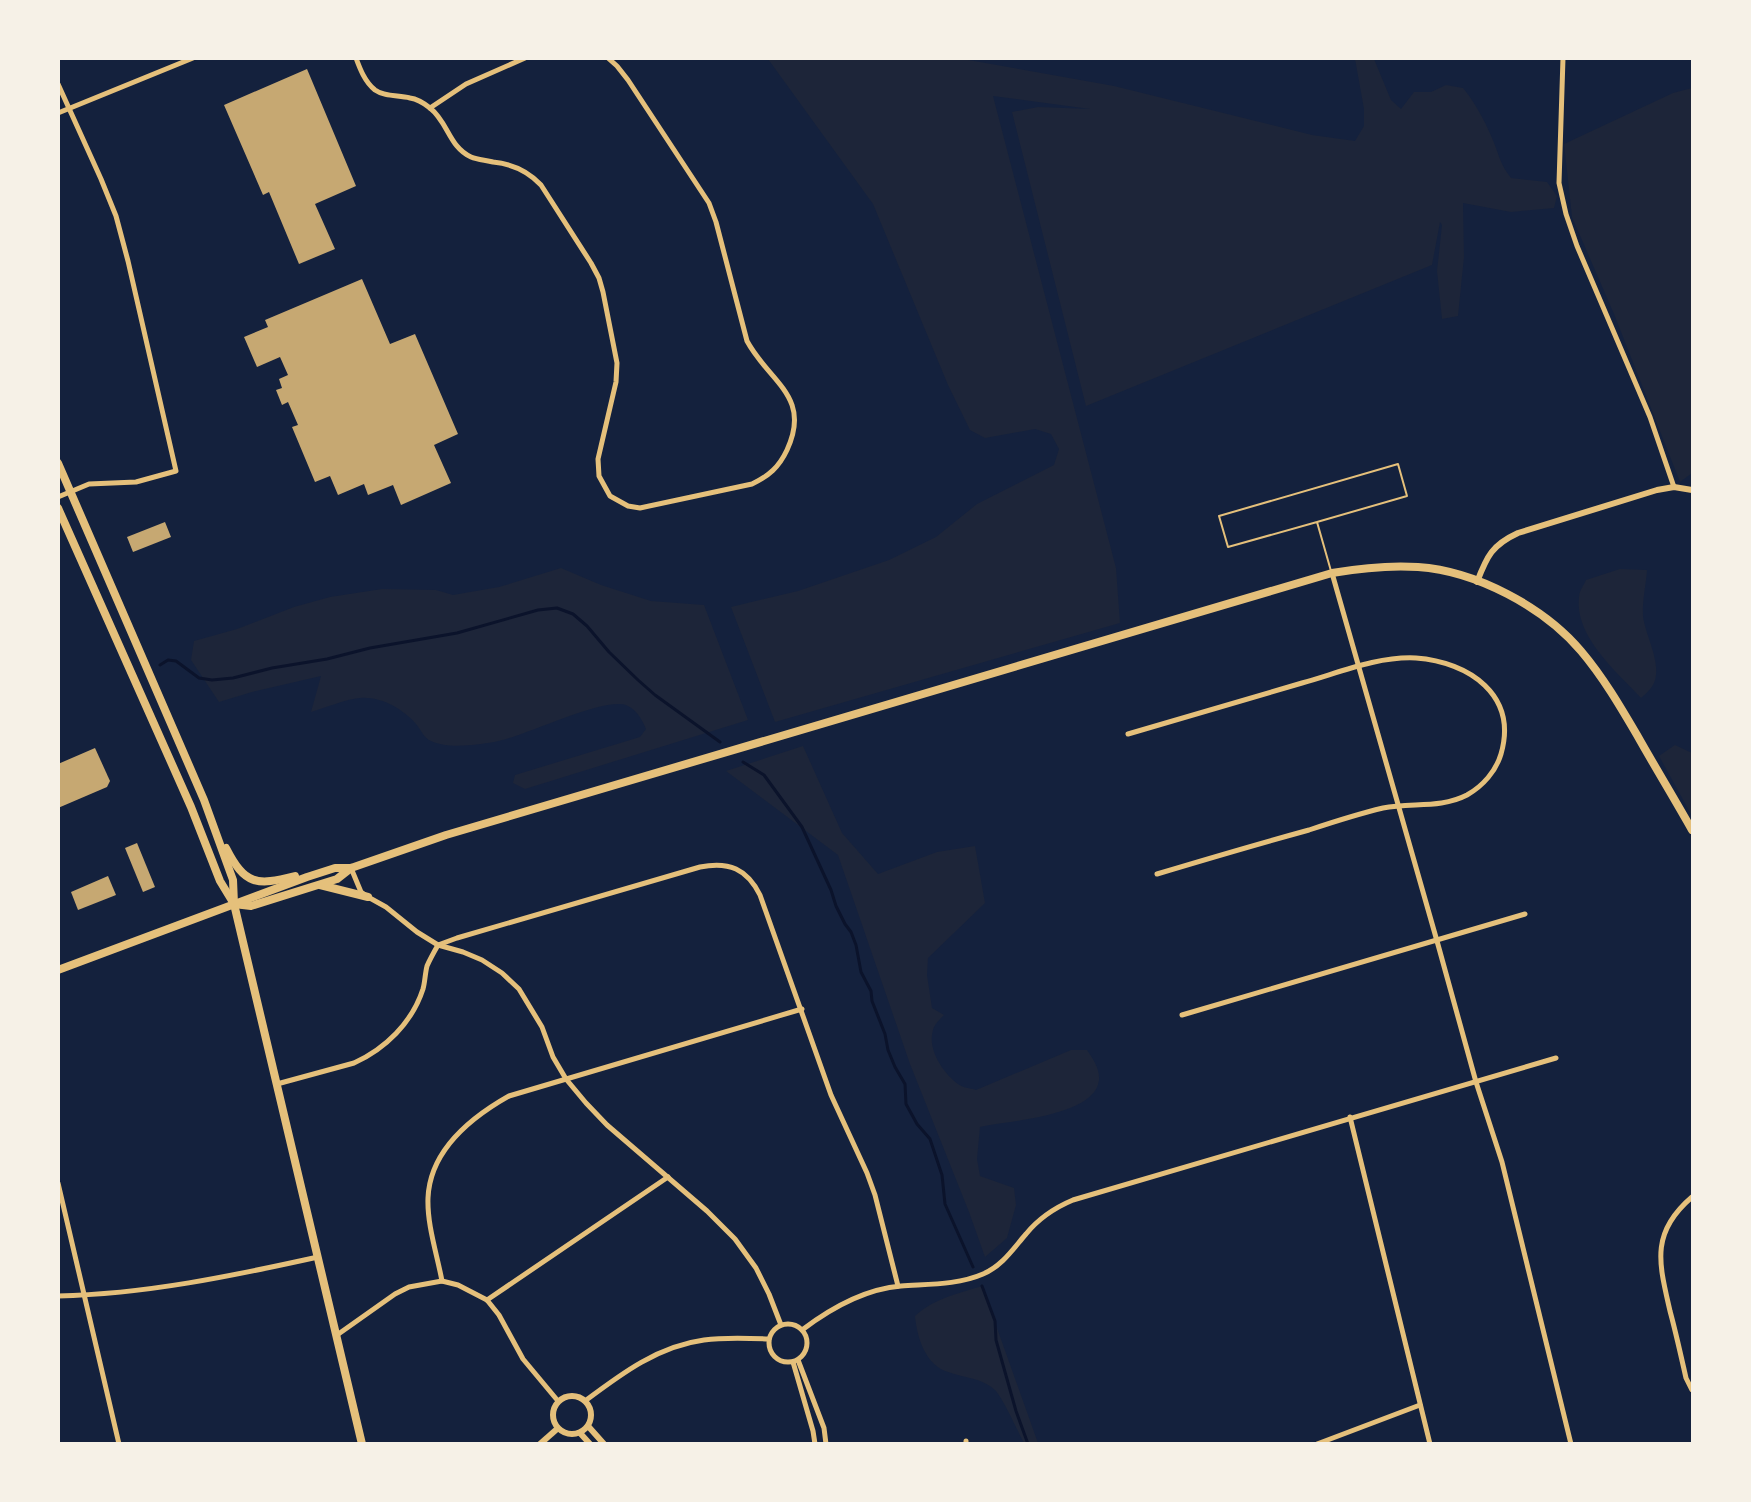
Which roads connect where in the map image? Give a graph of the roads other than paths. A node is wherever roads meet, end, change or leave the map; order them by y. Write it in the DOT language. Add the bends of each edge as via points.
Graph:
graph roads {
  1 [pos="193,58"];
  2 [pos="356,58"];
  3 [pos="525,58"];
  4 [pos="608,58"];
  5 [pos="1563,58"];
  6 [pos="58,84"];
  7 [pos="69,108"];
  8 [pos="430,108"];
  9 [pos="58,112"];
  10 [pos="58,463"];
  11 [pos="1674,487"];
  12 [pos="1692,490"];
  13 [pos="71,492"];
  14 [pos="58,497"];
  15 [pos="58,508"];
  16 [pos="1317,522"];
  17 [pos="1332,573"];
  18 [pos="1477,582"];
  19 [pos="1358,667"];
  20 [pos="1128,734"];
  21 [pos="204,800"];
  22 [pos="1398,806"];
  23 [pos="1692,830"];
  24 [pos="351,868"];
  25 [pos="1157,874"];
  26 [pos="307,877"];
  27 [pos="320,885"];
  28 [pos="368,897"];
  29 [pos="234,904"];
  30 [pos="1525,914"];
  31 [pos="1437,940"];
  32 [pos="438,945"];
  33 [pos="58,970"];
  34 [pos="802,1009"];
  35 [pos="1182,1015"];
  36 [pos="1556,1058"];
  37 [pos="566,1078"];
  38 [pos="1476,1082"];
  39 [pos="277,1084"];
  40 [pos="1350,1117"];
  41 [pos="668,1177"];
  42 [pos="58,1183"];
  43 [pos="1692,1197"];
  44 [pos="318,1257"];
  45 [pos="442,1281"];
  46 [pos="898,1286"];
  47 [pos="58,1296"];
  48 [pos="84,1296"];
  49 [pos="487,1300"];
  50 [pos="781,1325"];
  51 [pos="802,1330"];
  52 [pos="337,1335"];
  53 [pos="769,1339"];
  54 [pos="795,1361"];
  55 [pos="1692,1390"];
  56 [pos="558,1401"];
  57 [pos="585,1401"];
  58 [pos="1420,1405"];
  59 [pos="588,1426"];
  60 [pos="557,1429"];
  61 [pos="580,1433"];
  62 [pos="119,1443"];
  63 [pos="362,1443"];
  64 [pos="540,1443"];
  65 [pos="590,1443"];
  66 [pos="604,1443"];
  67 [pos="815,1443"];
  68 [pos="826,1443"];
  69 [pos="1317,1443"];
  70 [pos="1430,1443"];
  71 [pos="1571,1443"];
  1 -- 7 [label="street"];
  2 -- 8 [label="street" via="374,89 412,98"];
  3 -- 8 [label="street" via="466,84"];
  4 -- 8 [label="street" via="628,80 709,203 747,341 794,407 794,427 781,461 766,477 752,484 652,507 628,506 610,496 598,476 598,459 617,363 599,279 532,175 506,163 478,159 461,151"];
  5 -- 11 [label="street" via="1559,183 1566,214 1650,417"];
  6 -- 7 [label="street"];
  7 -- 9 [label="street"];
  7 -- 13 [label="street" via="102,179 119,228 176,471 136,482 89,484"];
  10 -- 13 [label="main road"];
  11 -- 12 [label="street"];
  11 -- 18 [label="street" via="1504,539 1485,560"];
  13 -- 14 [label="street"];
  13 -- 21 [label="main road"];
  15 -- 29 [label="main road" via="220,881"];
  16 -- 16 [label="lane" via="1228,547 1219,516 1398,464 1407,496"];
  16 -- 17 [label="lane"];
  17 -- 18 [label="main road" via="1379,566 1420,567"];
  17 -- 19 [label="street"];
  17 -- 24 [label="main road" via="446,836"];
  18 -- 23 [label="main road" via="1533,609 1580,650 1611,691"];
  19 -- 20 [label="street"];
  19 -- 22 [label="street"];
  19 -- 22 [label="street" via="1414,658 1454,666 1484,684 1502,711 1504,742 1491,773 1481,784 1455,800"];
  21 -- 26 [label="main road" via="238,870 255,881 272,882 299,874"];
  21 -- 29 [label="main road" via="233,880"];
  22 -- 25 [label="street"];
  22 -- 31 [label="street"];
  24 -- 26 [label="main road" via="335,868"];
  24 -- 27 [label="main road"];
  24 -- 28 [label="street" via="361,892"];
  26 -- 29 [label="main road"];
  27 -- 28 [label="main road"];
  27 -- 29 [label="main road" via="251,906"];
  28 -- 32 [label="street"];
  29 -- 33 [label="main road"];
  29 -- 39 [label="main road"];
  30 -- 31 [label="street"];
  31 -- 35 [label="street"];
  31 -- 38 [label="street"];
  32 -- 34 [label="street" via="700,867 725,865 746,875 760,895"];
  32 -- 37 [label="street" via="482,960 519,989 542,1026"];
  32 -- 39 [label="street" via="407,1021 382,1047 354,1063"];
  34 -- 37 [label="street"];
  34 -- 46 [label="street" via="831,1095 875,1195"];
  36 -- 38 [label="street"];
  37 -- 41 [label="street" via="607,1125"];
  37 -- 45 [label="street" via="508,1096 473,1119 444,1149 435,1165 428,1199"];
  38 -- 40 [label="street"];
  38 -- 71 [label="street" via="1502,1162"];
  39 -- 44 [label="main road"];
  40 -- 46 [label="street" via="1056,1207 1026,1233 1011,1254 983,1275"];
  40 -- 58 [label="street"];
  41 -- 49 [label="street"];
  41 -- 50 [label="street" via="735,1239 756,1268"];
  42 -- 48 [label="street"];
  43 -- 55 [label="street" via="1672,1219 1660,1251 1661,1272"];
  44 -- 48 [label="street" via="191,1283"];
  44 -- 52 [label="main road"];
  45 -- 49 [label="street"];
  45 -- 52 [label="street" via="409,1287"];
  46 -- 51 [label="street" via="844,1303"];
  47 -- 48 [label="street"];
  48 -- 62 [label="street"];
  49 -- 56 [label="street" via="523,1359"];
  50 -- 51 [label="street" via="796,1325"];
  50 -- 53 [label="street"];
  51 -- 54 [label="street" via="807,1346"];
  52 -- 63 [label="main road"];
  53 -- 54 [label="street" via="774,1358"];
  53 -- 57 [label="street" via="702,1340 679,1346 634,1365"];
  54 -- 67 [label="street"];
  54 -- 68 [label="street" via="824,1428"];
  56 -- 57 [label="street" via="571,1396"];
  56 -- 60 [label="street" via="552,1415"];
  57 -- 59 [label="street" via="590,1408"];
  58 -- 69 [label="street"];
  58 -- 70 [label="street"];
  59 -- 61 [label="street"];
  59 -- 66 [label="street"];
  60 -- 61 [label="street" via="572,1435"];
  60 -- 64 [label="street"];
  61 -- 65 [label="street"];
}
